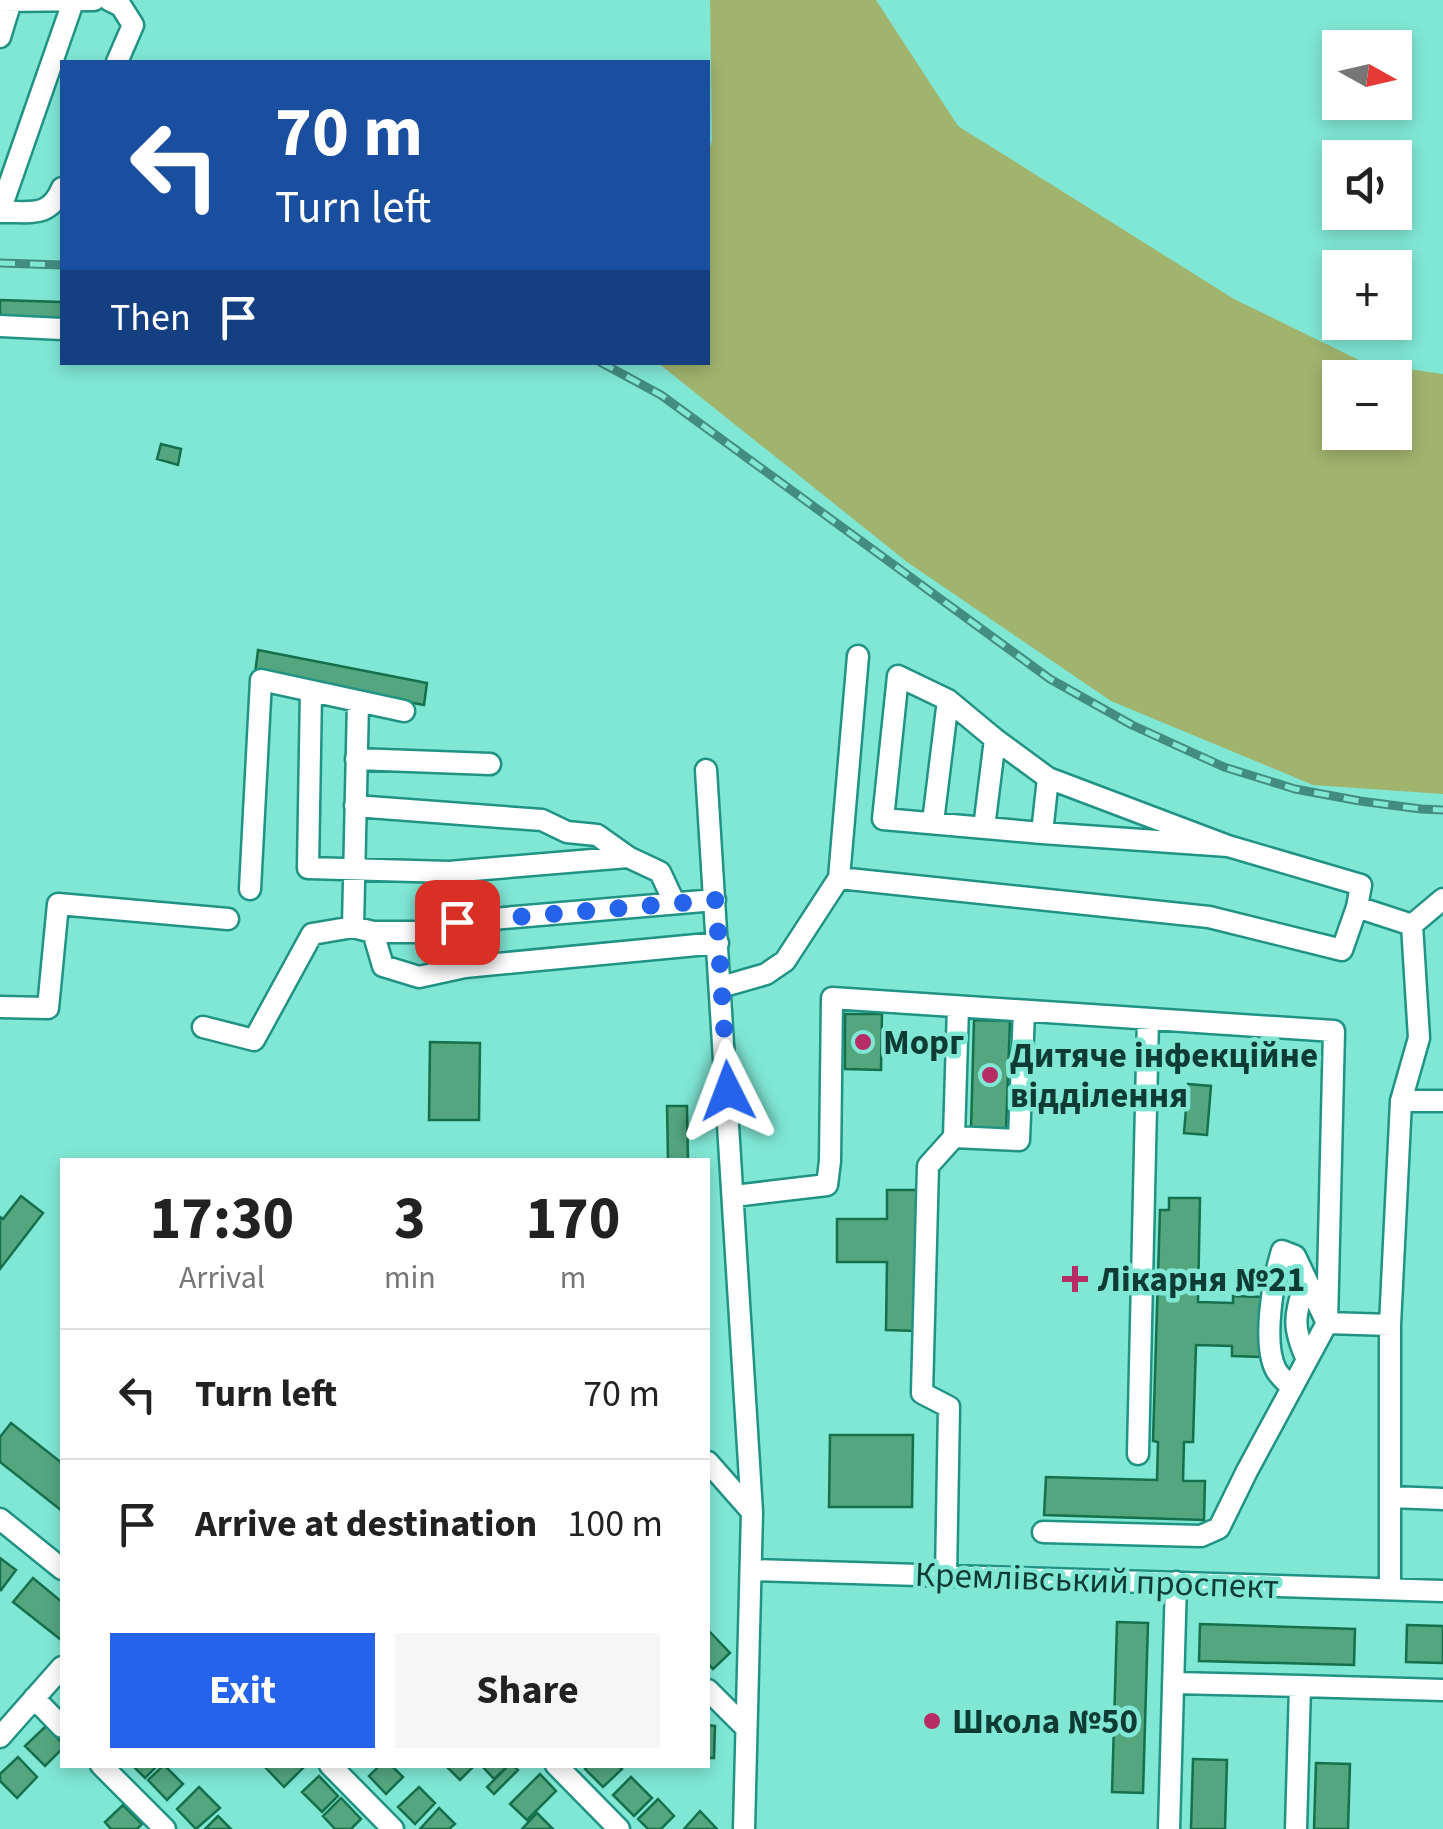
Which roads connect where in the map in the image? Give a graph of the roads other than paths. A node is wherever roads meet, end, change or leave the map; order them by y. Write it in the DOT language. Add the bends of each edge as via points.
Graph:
graph roads {
  1 [pos="109,0"];
  2 [pos="0,1"];
  3 [pos="11,1"];
  4 [pos="83,1"];
  5 [pos="0,37"];
  6 [pos="118,60"];
  7 [pos="60,193"];
  8 [pos="0,212"];
  9 [pos="0,326"];
  10 [pos="60,329"];
  11 [pos="858,656"];
  12 [pos="311,691"];
  13 [pos="948,700"];
  14 [pos="358,702"];
  15 [pos="404,711"];
  16 [pos="995,739"];
  17 [pos="356,759"];
  18 [pos="490,764"];
  19 [pos="706,770"];
  20 [pos="1048,778"];
  21 [pos="355,806"];
  22 [pos="934,822"];
  23 [pos="984,828"];
  24 [pos="1042,834"];
  25 [pos="1228,846"];
  26 [pos="628,857"];
  27 [pos="354,868"];
  28 [pos="839,878"];
  29 [pos="250,889"];
  30 [pos="716,900"];
  31 [pos="674,902"];
  32 [pos="1442,902"];
  33 [pos="1357,907"];
  34 [pos="228,919"];
  35 [pos="1412,925"];
  36 [pos="363,929"];
  37 [pos="718,943"];
  38 [pos="721,987"];
  39 [pos="0,1007"];
  40 [pos="958,1007"];
  41 [pos="1024,1012"];
  42 [pos="1148,1019"];
  43 [pos="204,1027"];
  44 [pos="1402,1101"];
  45 [pos="1443,1101"];
  46 [pos="954,1137"];
  47 [pos="734,1196"];
  48 [pos="1306,1279"];
  49 [pos="1327,1324"];
  50 [pos="1390,1325"];
  51 [pos="1308,1360"];
  52 [pos="1292,1388"];
  53 [pos="1138,1454"];
  54 [pos="710,1464"];
  55 [pos="1391,1496"];
  56 [pos="1443,1498"];
  57 [pos="752,1512"];
  58 [pos="0,1519"];
  59 [pos="1043,1532"];
  60 [pos="60,1567"];
  61 [pos="751,1570"];
  62 [pos="946,1576"];
  63 [pos="1176,1582"];
  64 [pos="1390,1588"];
  65 [pos="1443,1591"];
  66 [pos="60,1669"];
  67 [pos="1174,1683"];
  68 [pos="1300,1686"];
  69 [pos="1443,1690"];
  70 [pos="710,1692"];
  71 [pos="34,1698"];
  72 [pos="60,1725"];
  73 [pos="746,1728"];
  74 [pos="0,1737"];
  75 [pos="104,1768"];
  76 [pos="333,1768"];
  77 [pos="559,1768"];
  78 [pos="165,1829"];
  79 [pos="393,1829"];
  80 [pos="620,1829"];
  81 [pos="744,1829"];
  82 [pos="1169,1829"];
  83 [pos="1296,1829"];
  1 -- 6 [label="street" via="133,25"];
  2 -- 3 [label="street"];
  3 -- 4 [label="street"];
  3 -- 5 [label="street"];
  4 -- 8 [label="street"];
  7 -- 8 [label="street" via="42,211"];
  9 -- 10 [label="street"];
  11 -- 28 [label="street"];
  12 -- 14 [label="street"];
  12 -- 27 [label="street" via="308,868"];
  12 -- 29 [label="street" via="260,680"];
  13 -- 16 [label="street"];
  13 -- 22 [label="street"];
  13 -- 22 [label="street" via="898,676 883,819"];
  14 -- 15 [label="street"];
  14 -- 17 [label="street"];
  16 -- 20 [label="street"];
  16 -- 23 [label="street"];
  17 -- 18 [label="street"];
  17 -- 21 [label="street"];
  19 -- 30 [label="street"];
  20 -- 24 [label="street"];
  20 -- 25 [label="street"];
  21 -- 26 [label="street" via="542,820 567,832 598,835"];
  21 -- 27 [label="street"];
  22 -- 23 [label="street"];
  23 -- 24 [label="street"];
  24 -- 25 [label="street"];
  25 -- 33 [label="street" via="1361,885"];
  26 -- 27 [label="street" via="449,872"];
  26 -- 31 [label="street" via="660,872"];
  27 -- 36 [label="street"];
  28 -- 33 [label="street" via="1209,917 1342,950"];
  28 -- 38 [label="street" via="786,961"];
  30 -- 31 [label="street"];
  30 -- 37 [label="street"];
  31 -- 36 [label="street" via="457,922 430,932"];
  32 -- 35 [label="street"];
  33 -- 35 [label="street"];
  34 -- 39 [label="street" via="58,904 48,1008"];
  35 -- 44 [label="street" via="1419,1038"];
  36 -- 37 [label="street" via="383,966 419,977"];
  36 -- 43 [label="street" via="312,934 254,1040"];
  37 -- 38 [label="street"];
  38 -- 47 [label="street"];
  40 -- 41 [label="street"];
  40 -- 46 [label="street"];
  40 -- 47 [label="street" via="832,998 827,1185"];
  41 -- 42 [label="street"];
  41 -- 46 [label="street" via="1019,1140"];
  42 -- 49 [label="street" via="1334,1030"];
  42 -- 53 [label="street"];
  44 -- 45 [label="street"];
  44 -- 50 [label="street"];
  46 -- 62 [label="street" via="928,1166 922,1393 948,1406"];
  47 -- 57 [label="street"];
  48 -- 49 [label="street"];
  48 -- 51 [label="street" via="1296,1335"];
  48 -- 52 [label="street" via="1295,1256 1282,1252 1273,1279 1270,1351 1277,1373"];
  49 -- 50 [label="street"];
  49 -- 51 [label="street"];
  50 -- 55 [label="street"];
  51 -- 52 [label="street"];
  52 -- 59 [label="street" via="1219,1528 1201,1536"];
  54 -- 57 [label="street"];
  55 -- 56 [label="street"];
  55 -- 64 [label="street"];
  57 -- 61 [label="street"];
  58 -- 60 [label="street"];
  61 -- 62 [label="street, Кремлівський проспект"];
  61 -- 73 [label="street"];
  62 -- 63 [label="street, Кремлівський проспект"];
  63 -- 64 [label="street, Кремлівський проспект"];
  63 -- 67 [label="street"];
  64 -- 65 [label="street, Кремлівський проспект"];
  66 -- 71 [label="street"];
  67 -- 68 [label="street"];
  67 -- 82 [label="street"];
  68 -- 69 [label="street"];
  68 -- 83 [label="street"];
  70 -- 73 [label="street"];
  71 -- 72 [label="street"];
  71 -- 74 [label="street"];
  73 -- 81 [label="street"];
  75 -- 78 [label="street"];
  76 -- 79 [label="street"];
  77 -- 80 [label="street"];
}
